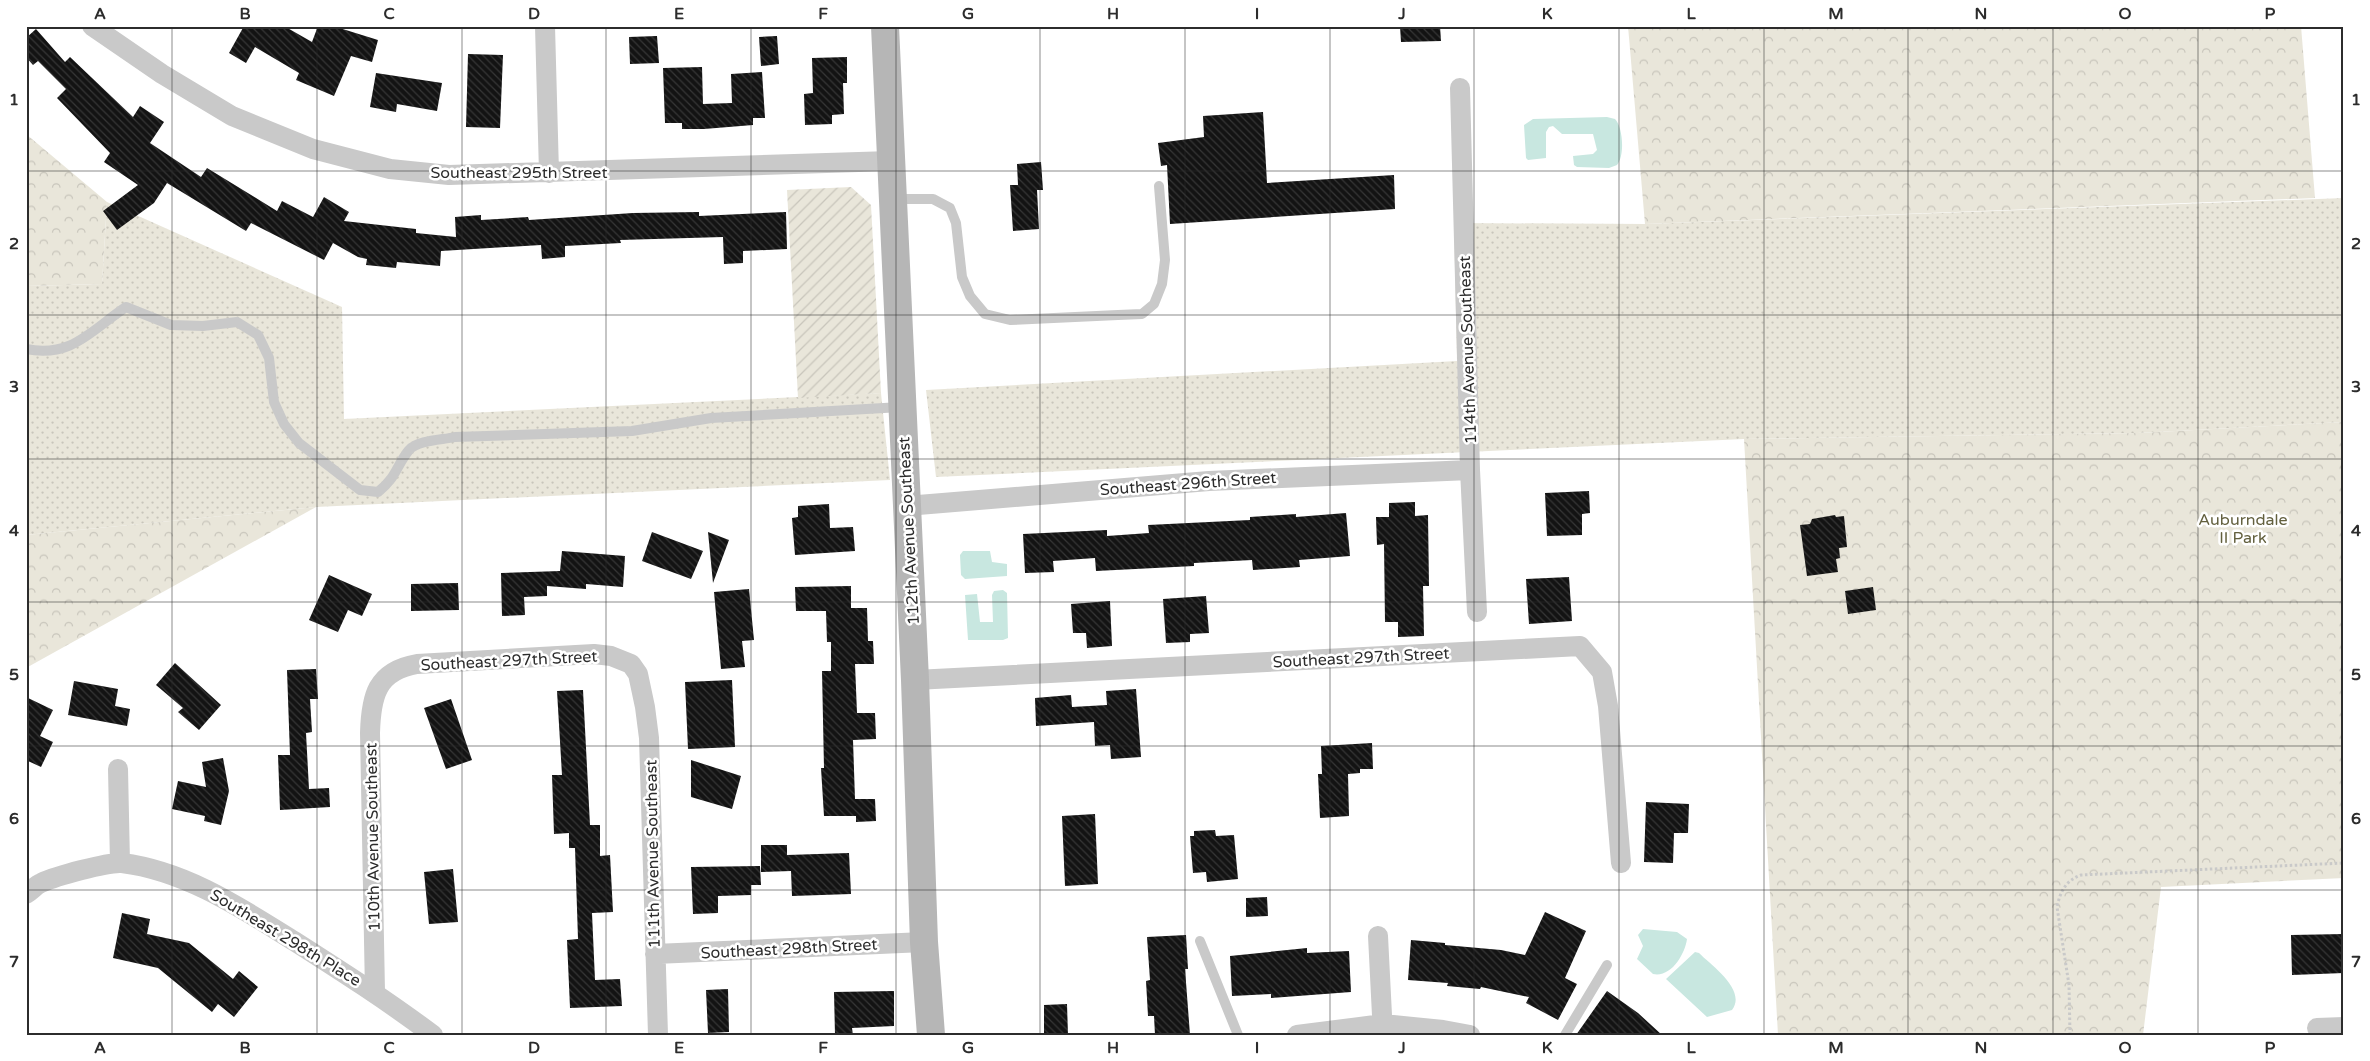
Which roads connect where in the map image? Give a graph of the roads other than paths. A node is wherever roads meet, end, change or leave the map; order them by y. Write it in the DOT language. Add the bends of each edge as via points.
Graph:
graph roads {
  1 [pos="545,26"];
  2 [pos="884,26"];
  3 [pos="97,28"];
  4 [pos="1460,88"];
  5 [pos="891,161"];
  6 [pos="549,174"];
  7 [pos="1159,186"];
  8 [pos="892,199"];
  9 [pos="26,348"];
  10 [pos="902,407"];
  11 [pos="1470,470"];
  12 [pos="906,506"];
  13 [pos="1477,612"];
  14 [pos="638,674"];
  15 [pos="915,680"];
  16 [pos="380,684"];
  17 [pos="118,769"];
  18 [pos="120,863"];
  19 [pos="1621,863"];
  20 [pos="33,889"];
  21 [pos="1378,936"];
  22 [pos="1200,941"];
  23 [pos="924,942"];
  24 [pos="655,954"];
  25 [pos="1607,965"];
  26 [pos="375,992"];
  27 [pos="2344,1027"];
  28 [pos="2317,1028"];
  29 [pos="1383,1029"];
  30 [pos="433,1035"];
  31 [pos="658,1035"];
  32 [pos="931,1035"];
  33 [pos="1238,1035"];
  34 [pos="1297,1035"];
  35 [pos="1470,1035"];
  36 [pos="1565,1035"];
  1 -- 6 [label="street"];
  2 -- 5 [label="street, 112th Avenue Southeast"];
  3 -- 6 [label="street, Southeast 295th Street" via="162,74 232,116 313,149 390,169 449,175"];
  4 -- 11 [label="street, 114th Avenue Southeast"];
  5 -- 6 [label="street, Southeast 295th Street"];
  5 -- 8 [label="street, 112th Avenue Southeast"];
  7 -- 8 [label="lane" via="1164,260 1162,284 1154,304 1142,314 1010,320 985,314 970,296 962,277 956,223 950,208 933,199"];
  8 -- 10 [label="street, 112th Avenue Southeast"];
  9 -- 10 [label="lane" via="42,352 61,350 80,341 126,307 171,325 237,322 258,335 269,358 274,402 284,424 299,443 360,490 378,492 392,480 410,449 455,437 632,431 711,418"];
  10 -- 12 [label="street, 112th Avenue Southeast"];
  11 -- 12 [label="street, Southeast 296th Street" via="1209,480"];
  11 -- 13 [label="street, 114th Avenue Southeast"];
  12 -- 15 [label="street, 112th Avenue Southeast"];
  14 -- 16 [label="street, Southeast 297th Street" via="631,664 594,654 417,664 395,670"];
  14 -- 24 [label="street, 111th Avenue Southeast" via="649,738"];
  15 -- 19 [label="street, Southeast 297th Street" via="1580,646 1602,672 1608,706"];
  15 -- 23 [label="street, 112th Avenue Southeast"];
  16 -- 26 [label="street, 110th Avenue Southeast" via="372,705 370,733"];
  17 -- 18 [label="street"];
  18 -- 20 [label="street, Southeast 298th Place" via="77,872"];
  18 -- 26 [label="street, Southeast 298th Place" via="161,871 213,892"];
  21 -- 29 [label="street"];
  22 -- 33 [label="lane"];
  23 -- 24 [label="street, Southeast 298th Street"];
  23 -- 32 [label="street, 112th Avenue Southeast"];
  24 -- 31 [label="street, 111th Avenue Southeast"];
  25 -- 36 [label="lane"];
  26 -- 30 [label="street, Southeast 298th Place"];
  27 -- 28 [label="street"];
  29 -- 34 [label="street"];
  29 -- 35 [label="street" via="1443,1030"];
}
